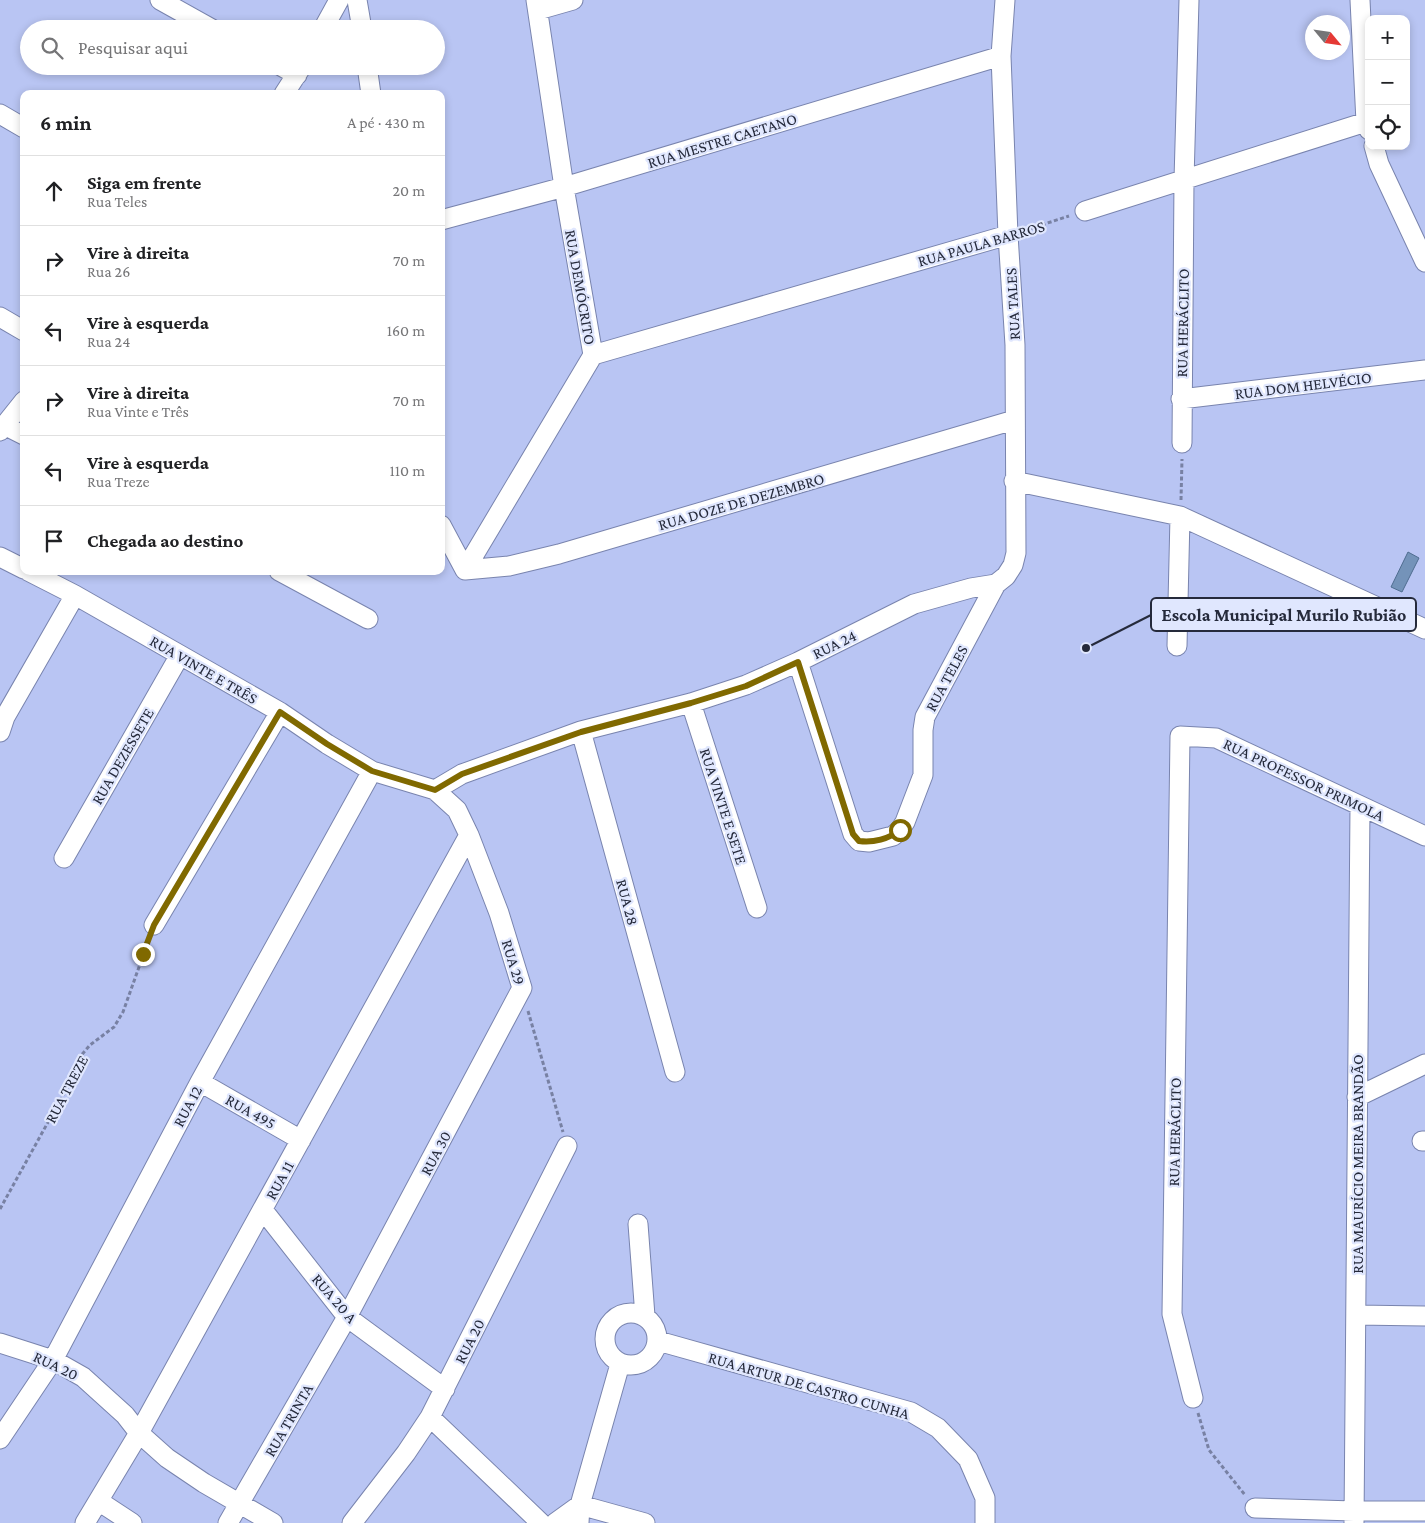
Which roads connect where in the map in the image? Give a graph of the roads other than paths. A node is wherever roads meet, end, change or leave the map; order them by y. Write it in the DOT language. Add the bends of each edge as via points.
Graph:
graph roads {
  1 [pos="160,0"];
  2 [pos="340,0"];
  3 [pos="358,0"];
  4 [pos="574,0"];
  5 [pos="1006,0"];
  6 [pos="1189,0"];
  7 [pos="1360,0"];
  8 [pos="537,5"];
  9 [pos="196,20"];
  10 [pos="328,20"];
  11 [pos="361,20"];
  12 [pos="1001,56"];
  13 [pos="291,75"];
  14 [pos="368,75"];
  15 [pos="285,90"];
  16 [pos="370,90"];
  17 [pos="1367,105"];
  18 [pos="0,114"];
  19 [pos="20,126"];
  20 [pos="1365,127"];
  21 [pos="1375,150"];
  22 [pos="1184,180"];
  23 [pos="564,187"];
  24 [pos="1085,211"];
  25 [pos="445,219"];
  26 [pos="1008,236"];
  27 [pos="1425,262"];
  28 [pos="0,317"];
  29 [pos="20,329"];
  30 [pos="593,355"];
  31 [pos="1425,370"];
  32 [pos="1182,399"];
  33 [pos="20,406"];
  34 [pos="1014,420"];
  35 [pos="2,428"];
  36 [pos="20,434"];
  37 [pos="1182,443"];
  38 [pos="1014,481"];
  39 [pos="1180,516"];
  40 [pos="445,533"];
  41 [pos="0,557"];
  42 [pos="20,567"];
  43 [pos="464,570"];
  44 [pos="36,575"];
  45 [pos="287,575"];
  46 [pos="1001,580"];
  47 [pos="75,595"];
  48 [pos="368,618"];
  49 [pos="1425,629"];
  50 [pos="1177,646"];
  51 [pos="180,655"];
  52 [pos="798,662"];
  53 [pos="691,703"];
  54 [pos="280,712"];
  55 [pos="0,732"];
  56 [pos="581,732"];
  57 [pos="1180,736"];
  58 [pos="372,771"];
  59 [pos="435,790"];
  60 [pos="1360,806"];
  61 [pos="469,835"];
  62 [pos="1425,836"];
  63 [pos="64,858"];
  64 [pos="757,908"];
  65 [pos="154,925"];
  66 [pos="522,988"];
  67 [pos="1425,1064"];
  68 [pos="675,1072"];
  69 [pos="200,1082"];
  70 [pos="1357,1098"];
  71 [pos="302,1140"];
  72 [pos="567,1146"];
  73 [pos="263,1210"];
  74 [pos="638,1224"];
  75 [pos="1356,1315"];
  76 [pos="645,1316"];
  77 [pos="1425,1316"];
  78 [pos="347,1317"];
  79 [pos="658,1341"];
  80 [pos="0,1343"];
  81 [pos="52,1360"];
  82 [pos="620,1364"];
  83 [pos="445,1390"];
  84 [pos="1193,1398"];
  85 [pos="430,1417"];
  86 [pos="139,1433"];
  87 [pos="0,1439"];
  88 [pos="100,1502"];
  89 [pos="239,1504"];
  90 [pos="1255,1508"];
  91 [pos="1425,1511"];
  92 [pos="580,1514"];
  93 [pos="1354,1517"];
  94 [pos="85,1523"];
  95 [pos="132,1523"];
  96 [pos="228,1523"];
  97 [pos="272,1523"];
  98 [pos="352,1523"];
  99 [pos="541,1523"];
  100 [pos="555,1523"];
  101 [pos="645,1523"];
  102 [pos="985,1523"];
  1 -- 9 [label="street"];
  2 -- 10 [label="street"];
  3 -- 11 [label="street"];
  4 -- 8 [label="street"];
  5 -- 12 [label="street, RUA TALES"];
  6 -- 22 [label="street, RUA HERÁCLITO"];
  7 -- 17 [label="street"];
  8 -- 23 [label="street, RUA DEMÓCRITO"];
  12 -- 23 [label="street, RUA MESTRE CAETANO"];
  12 -- 26 [label="street, RUA TALES"];
  13 -- 15 [label="street"];
  14 -- 16 [label="street"];
  18 -- 19 [label="street"];
  20 -- 22 [label="street"];
  21 -- 27 [label="street"];
  22 -- 24 [label="street"];
  22 -- 32 [label="street, RUA HERÁCLITO"];
  23 -- 25 [label="street, RUA MESTRE CAETANO"];
  23 -- 30 [label="street, RUA DEMÓCRITO"];
  26 -- 30 [label="street, RUA PAULA BARROS"];
  26 -- 34 [label="street, RUA TALES" via="1015,345"];
  28 -- 29 [label="street"];
  30 -- 43 [label="street, RUA DEMÓCRITO"];
  31 -- 32 [label="street, RUA DOM HELVÉCIO"];
  32 -- 37 [label="street, RUA HERÁCLITO"];
  33 -- 35 [label="street"];
  34 -- 38 [label="street, RUA TALES"];
  34 -- 43 [label="street, RUA DOZE DE DEZEMBRO" via="559,554 509,566"];
  35 -- 36 [label="street"];
  38 -- 39 [label="street"];
  38 -- 46 [label="street, RUA TALES" via="1016,553"];
  39 -- 49 [label="street"];
  39 -- 50 [label="street"];
  40 -- 43 [label="street"];
  41 -- 42 [label="street"];
  44 -- 47 [label="street, RUA VINTE E TRÊS"];
  45 -- 48 [label="street"];
  46 -- 52 [label="street, RUA 24" via="914,604"];
  46 -- 52 [label="street, RUA TELES" via="925,717 922,730 923,776 905,822 893,836 869,842 859,841 853,834"];
  47 -- 51 [label="street, RUA VINTE E TRÊS"];
  47 -- 55 [label="street" via="5,717"];
  51 -- 54 [label="street, RUA VINTE E TRÊS"];
  51 -- 63 [label="street, RUA DEZESSETE"];
  52 -- 53 [label="street, RUA 24" via="746,686"];
  53 -- 56 [label="street, RUA 24"];
  53 -- 64 [label="street, RUA VINTE E SETE"];
  54 -- 58 [label="street, RUA VINTE E TRÊS"];
  54 -- 65 [label="street"];
  56 -- 59 [label="street, RUA 24" via="462,774"];
  56 -- 68 [label="street, RUA 28"];
  57 -- 60 [label="street, RUA PROFESSOR PRIMOLA" via="1216,738"];
  57 -- 84 [label="street, RUA HERÁCLITO" via="1172,1314"];
  58 -- 59 [label="street, RUA VINTE E TRÊS"];
  58 -- 69 [label="street, RUA 12"];
  59 -- 61 [label="street, RUA 29" via="456,810"];
  60 -- 62 [label="street, RUA PROFESSOR PRIMOLA"];
  60 -- 70 [label="street, RUA MAURÍCIO MEIRA BRANDÃO"];
  61 -- 66 [label="street, RUA 29" via="499,913"];
  61 -- 71 [label="street, RUA 11"];
  66 -- 78 [label="street, RUA 30"];
  67 -- 70 [label="street"];
  69 -- 71 [label="street, RUA 495"];
  69 -- 81 [label="street, RUA 12"];
  70 -- 75 [label="street, RUA MAURÍCIO MEIRA BRANDÃO"];
  71 -- 73 [label="street, RUA 11"];
  72 -- 83 [label="street, RUA 20"];
  73 -- 78 [label="street, RUA 20 A"];
  73 -- 86 [label="street, RUA 11"];
  74 -- 76 [label="street"];
  75 -- 77 [label="street"];
  75 -- 93 [label="street, RUA MAURÍCIO MEIRA BRANDÃO"];
  76 -- 79 [label="street" via="655,1327"];
  76 -- 82 [label="street" via="631,1313 618,1316 608,1327 605,1341 610,1354"];
  78 -- 83 [label="street, RUA 20 A"];
  78 -- 89 [label="street, RUA TRINTA"];
  79 -- 82 [label="street" via="654,1353 644,1362 633,1366"];
  79 -- 102 [label="street, RUA ARTUR DE CASTRO CUNHA" via="911,1412 938,1428 968,1458 985,1498"];
  80 -- 81 [label="street, RUA 20"];
  81 -- 86 [label="street, RUA 20" via="83,1377"];
  81 -- 87 [label="street, RUA 12"];
  82 -- 92 [label="street"];
  83 -- 85 [label="street, RUA 20"];
  85 -- 98 [label="street, RUA 20"];
  85 -- 99 [label="street"];
  86 -- 88 [label="street, RUA 11"];
  86 -- 89 [label="street, RUA 20" via="167,1458"];
  88 -- 94 [label="street, RUA 11"];
  88 -- 95 [label="street"];
  89 -- 96 [label="street, RUA TRINTA"];
  89 -- 97 [label="street, RUA 20"];
  90 -- 93 [label="street"];
  91 -- 93 [label="street"];
  92 -- 100 [label="street"];
  92 -- 101 [label="street"];
}
